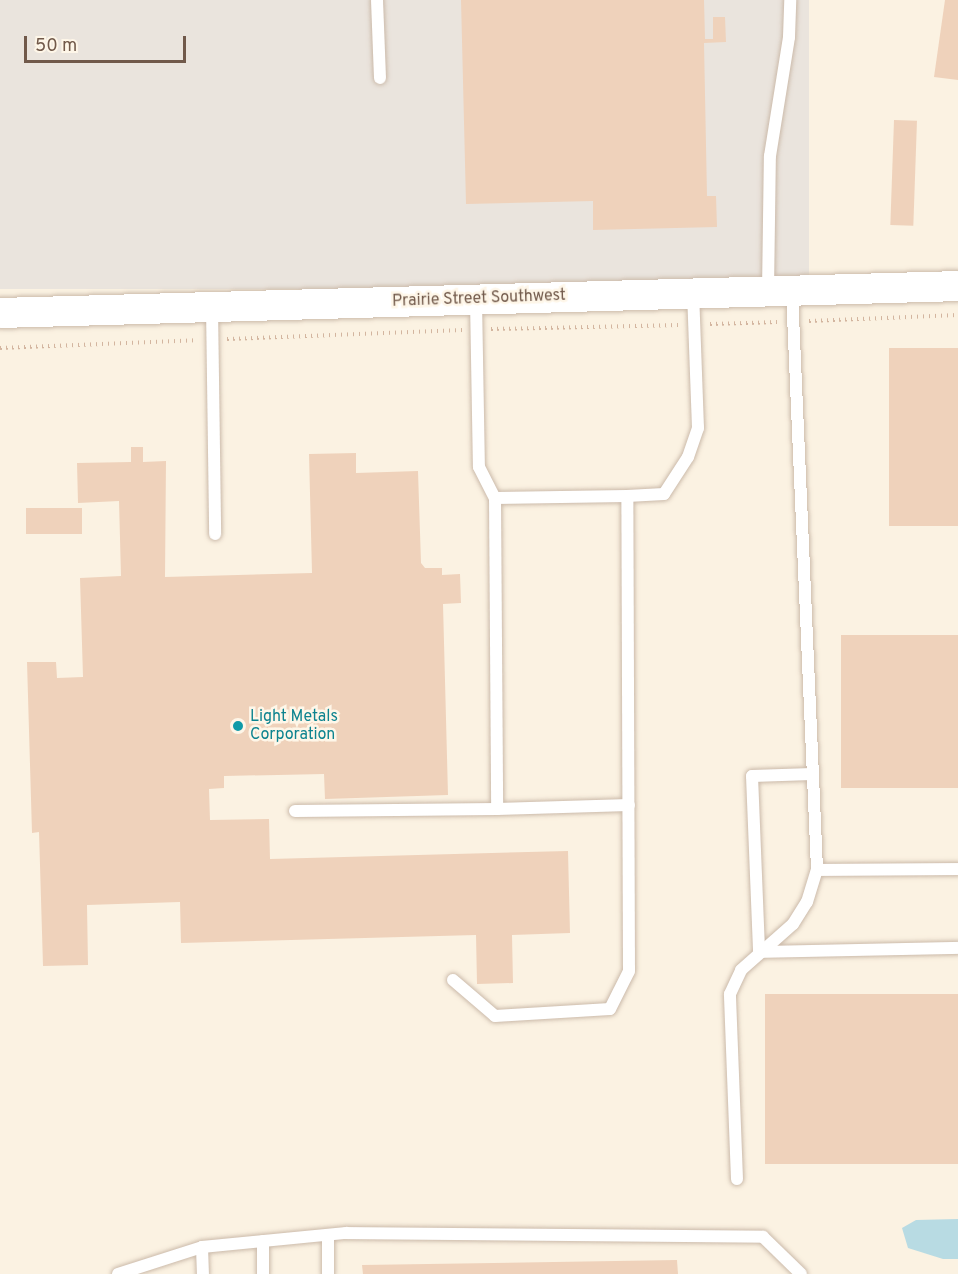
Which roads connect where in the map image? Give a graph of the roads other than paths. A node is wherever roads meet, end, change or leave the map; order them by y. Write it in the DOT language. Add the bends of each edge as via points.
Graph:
graph roads {
  1 [pos="377,0"];
  2 [pos="790,0"];
  3 [pos="380,78"];
  4 [pos="958,286"];
  5 [pos="780,291"];
  6 [pos="693,293"];
  7 [pos="476,298"];
  8 [pos="212,307"];
  9 [pos="0,314"];
  10 [pos="627,496"];
  11 [pos="495,498"];
  12 [pos="215,534"];
  13 [pos="812,774"];
  14 [pos="628,805"];
  15 [pos="497,809"];
  16 [pos="296,811"];
  17 [pos="958,869"];
  18 [pos="817,870"];
  19 [pos="958,948"];
  20 [pos="759,952"];
  21 [pos="453,981"];
  22 [pos="737,1179"];
  23 [pos="328,1235"];
  24 [pos="263,1241"];
  25 [pos="202,1247"];
  26 [pos="118,1274"];
  27 [pos="203,1274"];
  28 [pos="263,1274"];
  29 [pos="328,1274"];
  30 [pos="801,1274"];
  1 -- 3 [label="lane"];
  2 -- 5 [label="lane" via="789,37 770,156"];
  4 -- 5 [label="street, Prairie Street Southwest"];
  5 -- 6 [label="street, Prairie Street Southwest"];
  5 -- 13 [label="lane"];
  6 -- 7 [label="street, Prairie Street Southwest"];
  6 -- 10 [label="lane" via="698,428 688,457 664,494"];
  7 -- 8 [label="street, Prairie Street Southwest"];
  7 -- 11 [label="lane" via="479,467"];
  8 -- 9 [label="street, Prairie Street Southwest"];
  8 -- 12 [label="lane"];
  10 -- 11 [label="lane"];
  10 -- 14 [label="lane"];
  11 -- 15 [label="lane"];
  13 -- 18 [label="lane"];
  13 -- 20 [label="lane" via="752,776"];
  14 -- 15 [label="lane"];
  14 -- 21 [label="lane" via="629,971 610,1009 495,1016"];
  15 -- 16 [label="lane"];
  17 -- 18 [label="lane"];
  18 -- 20 [label="lane" via="807,902 793,924"];
  19 -- 20 [label="lane"];
  20 -- 22 [label="lane" via="741,970 730,994"];
  23 -- 24 [label="lane"];
  23 -- 29 [label="lane"];
  23 -- 30 [label="lane" via="763,1237"];
  24 -- 25 [label="lane"];
  24 -- 28 [label="lane"];
  25 -- 26 [label="lane"];
  25 -- 27 [label="lane"];
}
